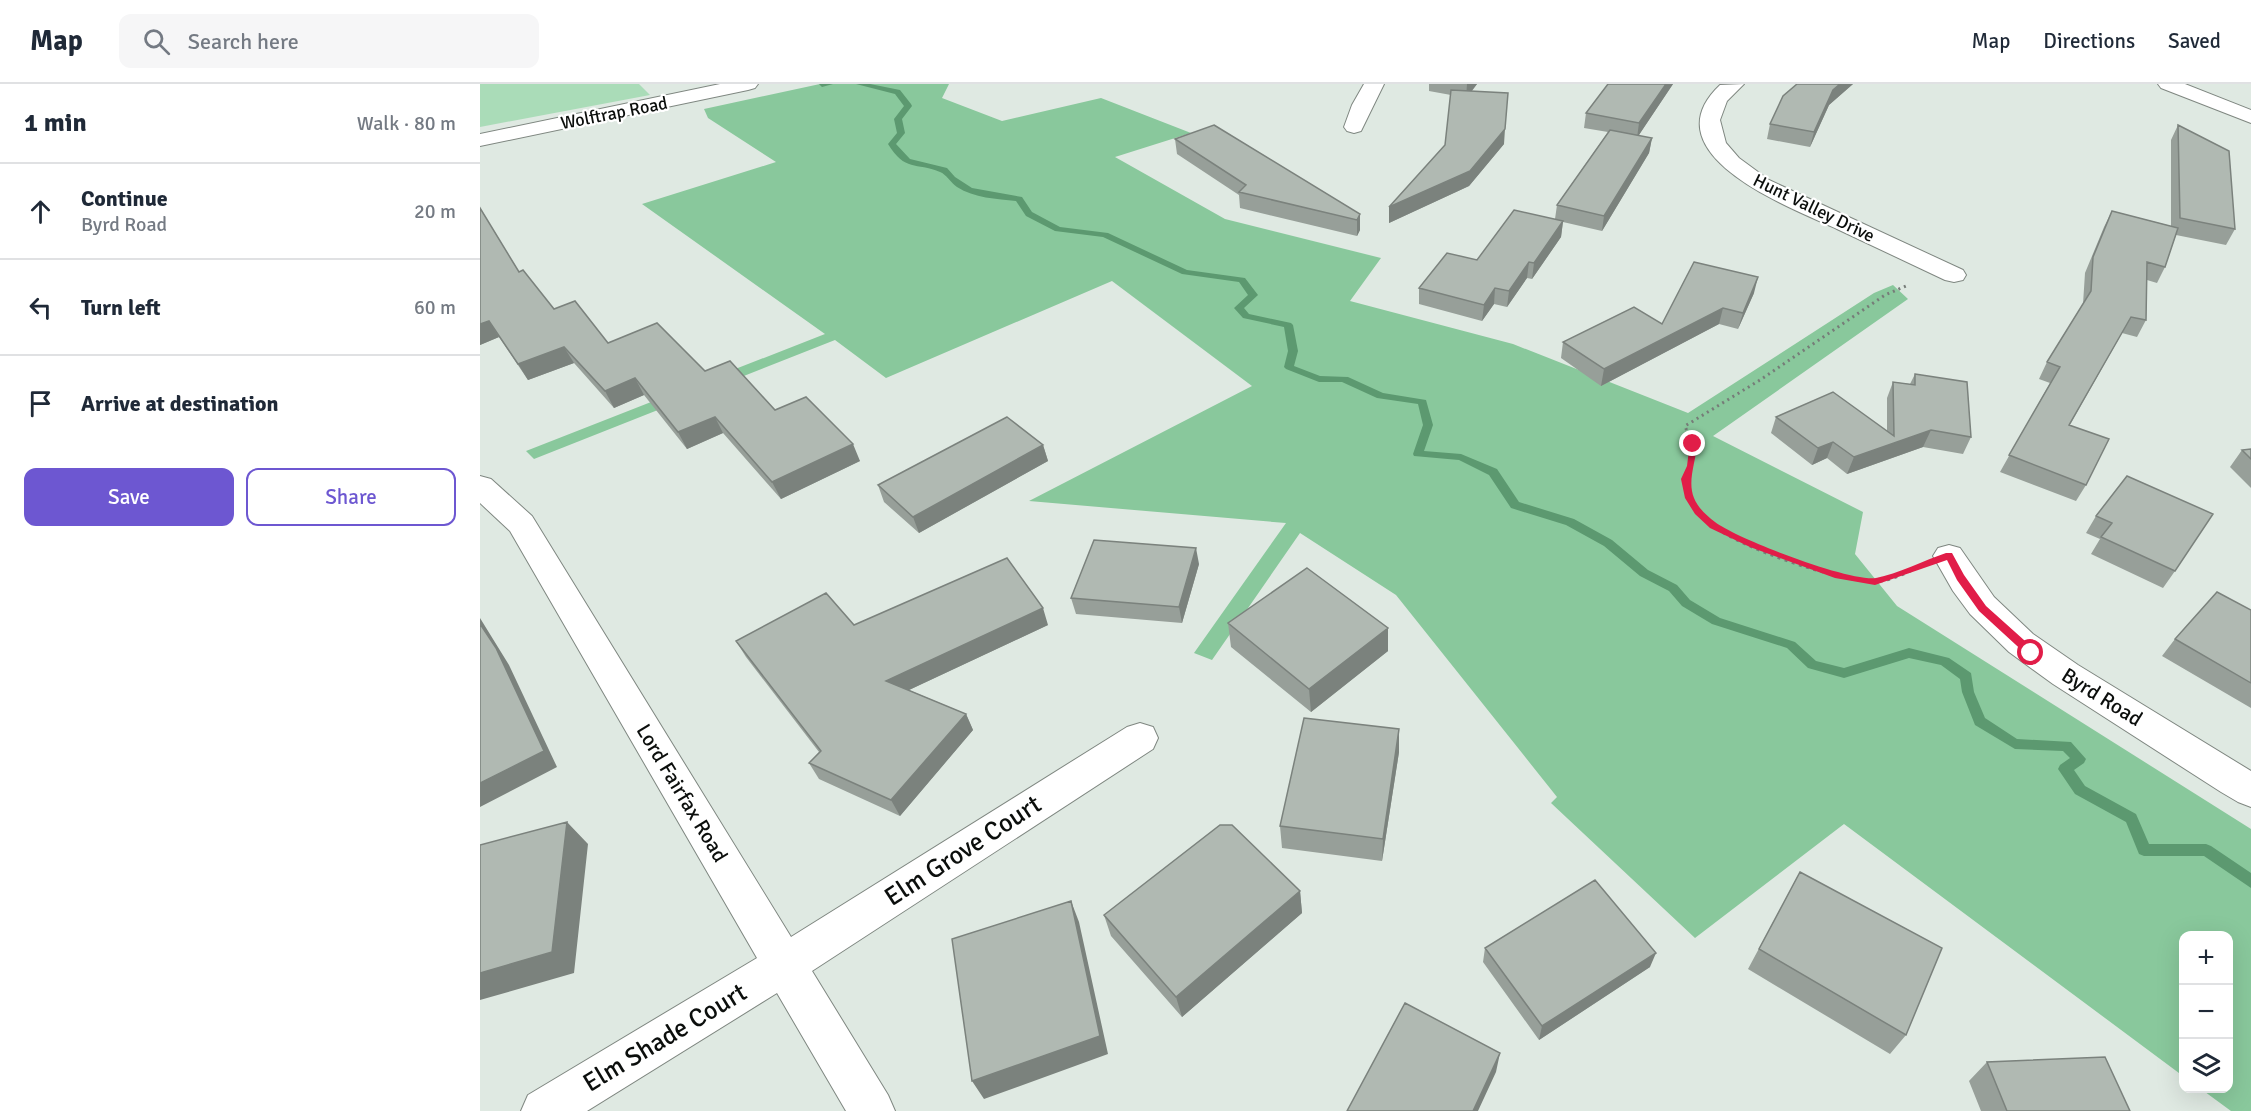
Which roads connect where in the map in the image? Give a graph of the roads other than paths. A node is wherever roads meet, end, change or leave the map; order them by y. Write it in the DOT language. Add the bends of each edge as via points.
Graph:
graph roads {
  1 [pos="748,84"];
  2 [pos="1374,84"];
  3 [pos="1734,84"];
  4 [pos="2168,84"];
  5 [pos="2251,117"];
  6 [pos="1354,127"];
  7 [pos="480,140"];
  8 [pos="1954,275"];
  9 [pos="480,486"];
  10 [pos="1949,555"];
  11 [pos="1140,738"];
  12 [pos="2251,791"];
  13 [pos="786,964"];
  14 [pos="544,1111"];
  15 [pos="872,1111"];
  1 -- 7 [label="street, Wolftrap Road"];
  2 -- 6 [label="street"];
  3 -- 8 [label="street, Hunt Valley Drive" via="1717,98 1710,116 1717,147 1734,165 1761,185"];
  4 -- 5 [label="street"];
  9 -- 13 [label="street, Lord Fairfax Road" via="521,524"];
  10 -- 12 [label="street, Byrd Road" via="1982,608 2031,653"];
  11 -- 13 [label="street, Elm Grove Court"];
  13 -- 14 [label="street, Elm Shade Court"];
  13 -- 15 [label="street, Lord Fairfax Road"];
}
